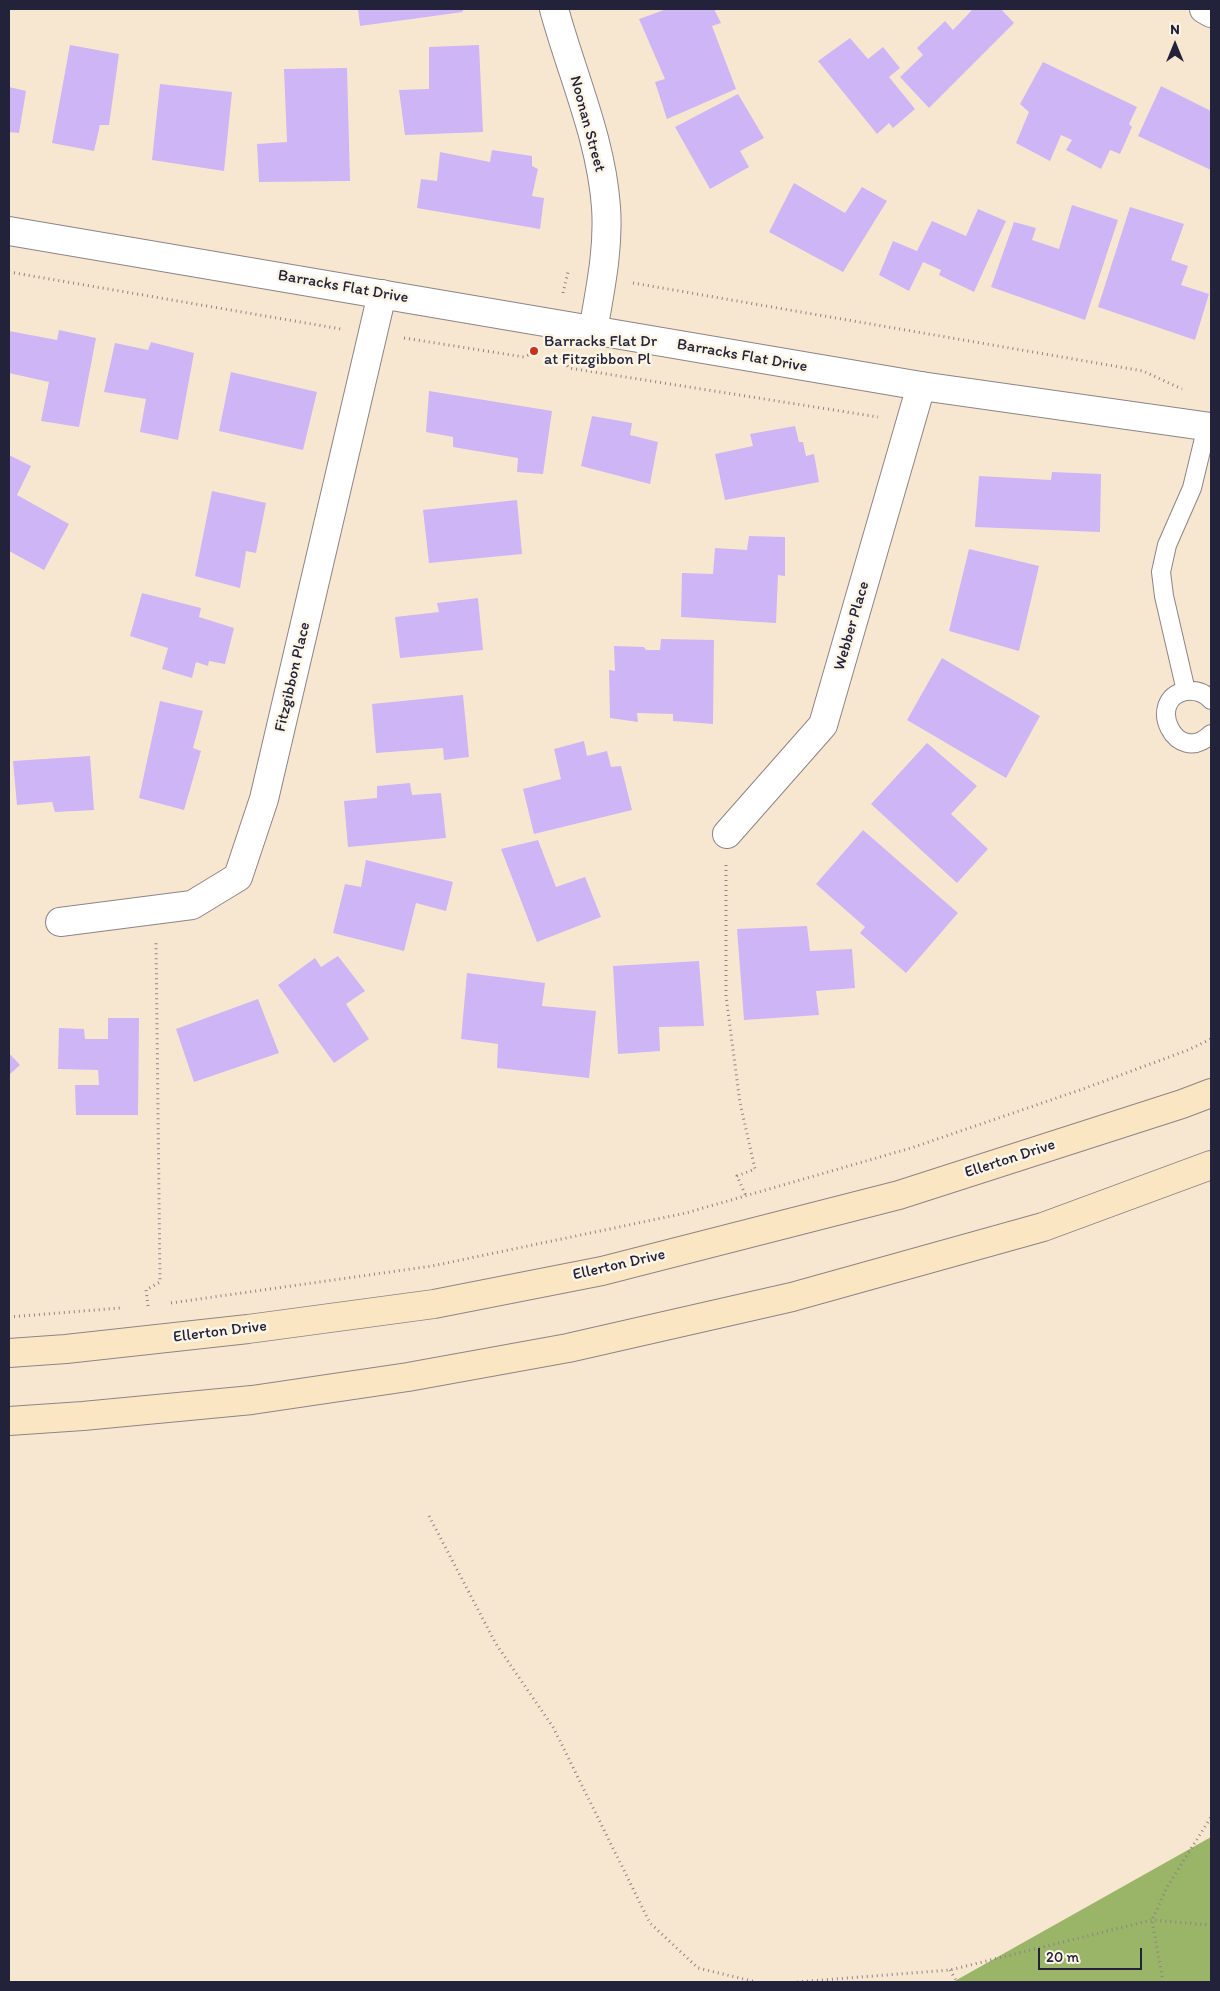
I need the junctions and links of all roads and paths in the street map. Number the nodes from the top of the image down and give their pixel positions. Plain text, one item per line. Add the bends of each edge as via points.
1 (554, 9) edge
2 (1204, 9) edge
3 (1211, 13) edge
4 (9, 231) edge
5 (568, 274) dead end
6 (602, 279) junction
7 (382, 294) junction
8 (593, 331) junction
9 (557, 353) dead end
10 (921, 386) junction
11 (1185, 390) dead end
12 (910, 423) junction
13 (1209, 427) edge
14 (1186, 692) junction
15 (1211, 700) edge
16 (1211, 734) edge
17 (727, 834) joint
18 (155, 910) junction
19 (60, 922) dead end
20 (1211, 1039) edge
21 (1211, 1093) edge
22 (1211, 1165) edge
23 (746, 1196) junction
24 (168, 1304) dead end
25 (158, 1305) dead end
26 (148, 1306) junction
27 (138, 1307) dead end
28 (128, 1308) dead end
29 (9, 1317) edge
30 (9, 1353) edge
31 (9, 1421) edge
32 (429, 1516) dead end
33 (1211, 1817) edge
34 (1152, 1920) junction
35 (1211, 1924) edge
36 (950, 1970) junction
37 (756, 1982) edge
38 (797, 1982) edge
39 (957, 1982) edge
40 (1163, 1982) edge

1 - 6 street, Noonan Street via 602,170 606,236
2 - 3 street
4 - 7 street, Barracks Flat Drive
5 - 6 path
6 - 8 street, Noonan Street
6 - 11 path via 1143,371
7 - 8 street, Barracks Flat Drive
7 - 18 street, Fitzgibbon Place via 264,799 238,878 192,905
8 - 10 street, Barracks Flat Drive
9 - 12 path via 569,368
10 - 12 street, Webber Place
10 - 13 street, Barracks Flat Drive
12 - 17 street, Webber Place via 824,725
13 - 14 lane via 1192,488 1167,544 1162,572 1164,596
14 - 15 lane via 1198,692
14 - 16 lane via 1175,697 1168,706 1166,718 1169,729 1188,743 1200,741
17 - 23 path via 726,996 740,1103 755,1169 737,1176
18 - 19 street, Fitzgibbon Place
18 - 26 path via 160,1282 146,1290
20 - 23 path via 1084,1089 911,1148
21 - 30 main road, Ellerton Drive via 899,1195 602,1271 434,1304 248,1329
22 - 31 main road via 1044,1227 792,1296 568,1348 408,1378 252,1400
23 - 24 path via 686,1213 432,1266
25 - 26 path
26 - 27 path
28 - 29 path
32 - 37 path via 496,1644 553,1727 650,1923 698,1968
33 - 34 path via 1167,1887
34 - 35 path
34 - 36 path
34 - 40 path
36 - 38 path
36 - 39 path

